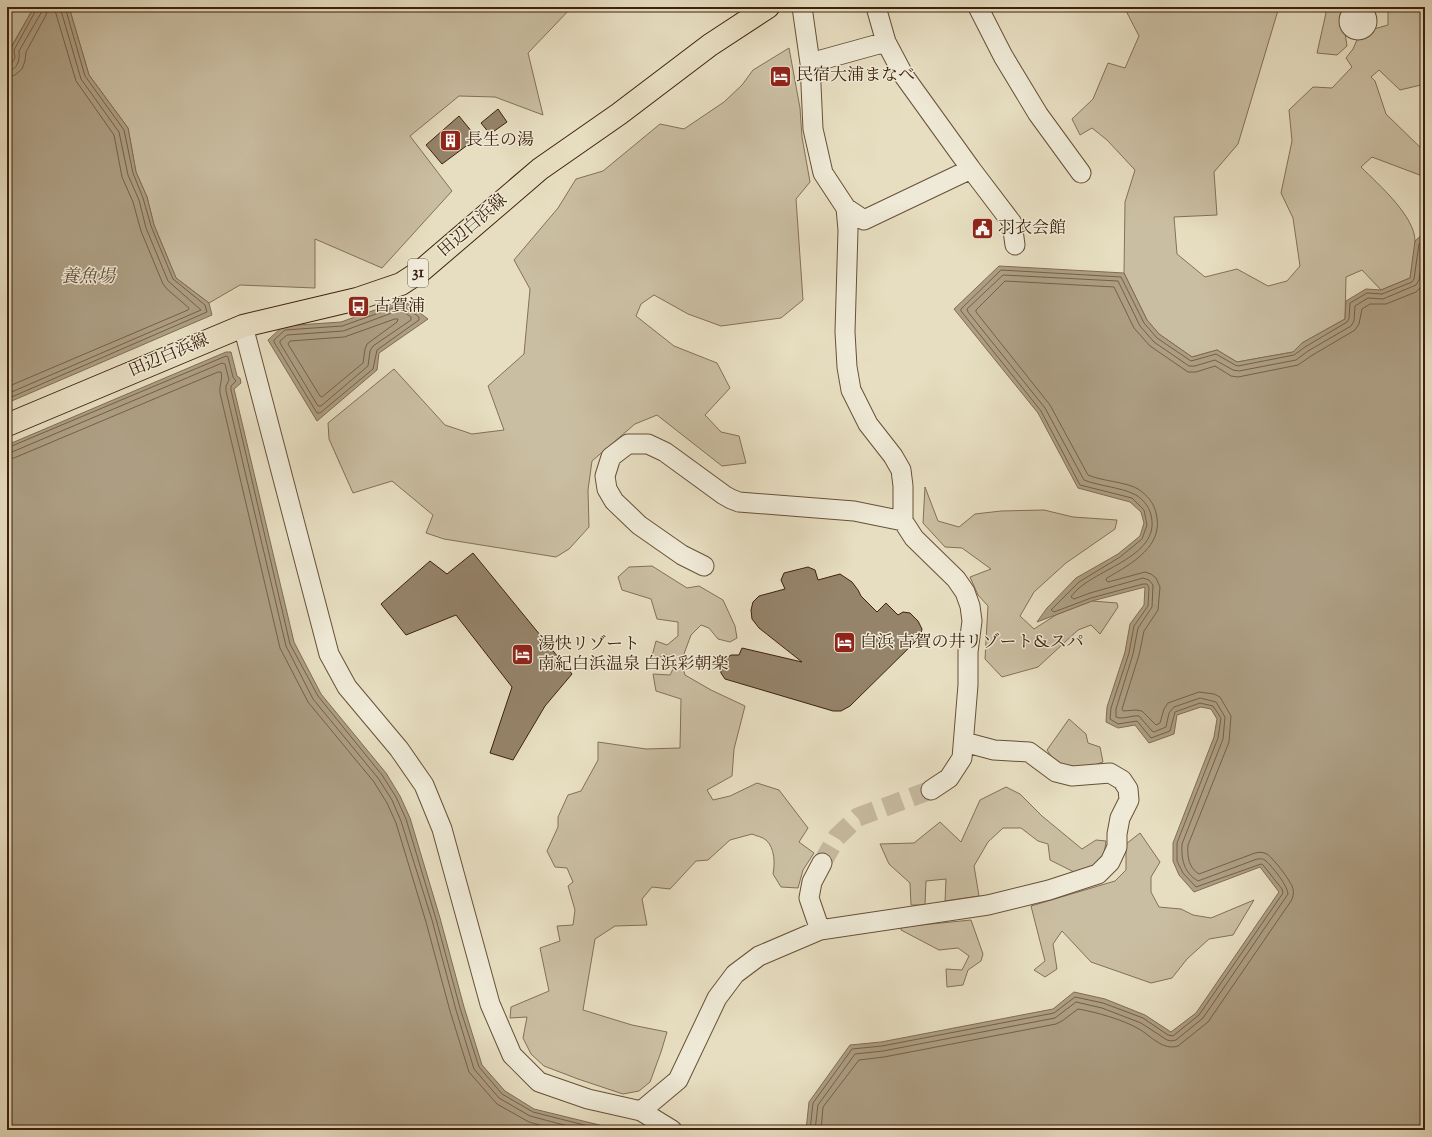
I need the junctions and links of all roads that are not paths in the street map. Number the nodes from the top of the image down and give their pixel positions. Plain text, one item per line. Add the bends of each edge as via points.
1 (749, 7) edge
2 (768, 7) edge
3 (802, 7) edge
4 (876, 7) edge
5 (978, 7) edge
6 (886, 42) junction
7 (710, 45) junction
8 (810, 63) junction
9 (971, 169) junction
10 (1081, 173) dead end
11 (846, 208) junction
12 (1015, 245) dead end
13 (243, 326) junction
14 (7, 425) edge
15 (903, 521) junction
16 (704, 566) dead end
17 (964, 742) junction
18 (931, 790) tunnel mouth
19 (822, 863) tunnel mouth
20 (820, 930) junction
21 (642, 1111) junction
22 (672, 1130) edge

1 - 7 street
2 - 7 main road, 田辺白浜線 / 31
3 - 8 street
4 - 6 street
5 - 10 street via 1003,56 1038,114
6 - 8 street
6 - 9 street via 904,76
7 - 13 main road, 田辺白浜線 / 31 via 619,114 540,169 421,271 400,284 357,299
8 - 11 street via 813,129 823,173
9 - 11 street via 864,220
9 - 12 street via 1012,223
11 - 15 street via 848,230 845,332 851,390 868,424 901,470
13 - 14 main road, 田辺白浜線 / 31
13 - 21 street via 329,654 347,687 400,749 424,785 442,829 490,1004 512,1055 539,1082 588,1099
15 - 16 street via 854,511 731,500 665,452 648,444 628,444 612,457 605,476 607,489 614,501 639,525 682,555
15 - 17 street via 914,538 956,579 965,592 970,606 972,621
17 - 18 street via 962,758 949,778
17 - 20 street via 994,750 1029,752 1056,772 1072,776 1110,773 1122,780 1128,789 1129,800 1120,818 1117,848 1110,862 1098,874 1081,880 988,905
19 - 20 street via 812,882 810,898
20 - 21 street via 759,956 735,974 717,998 678,1080
21 - 22 street

